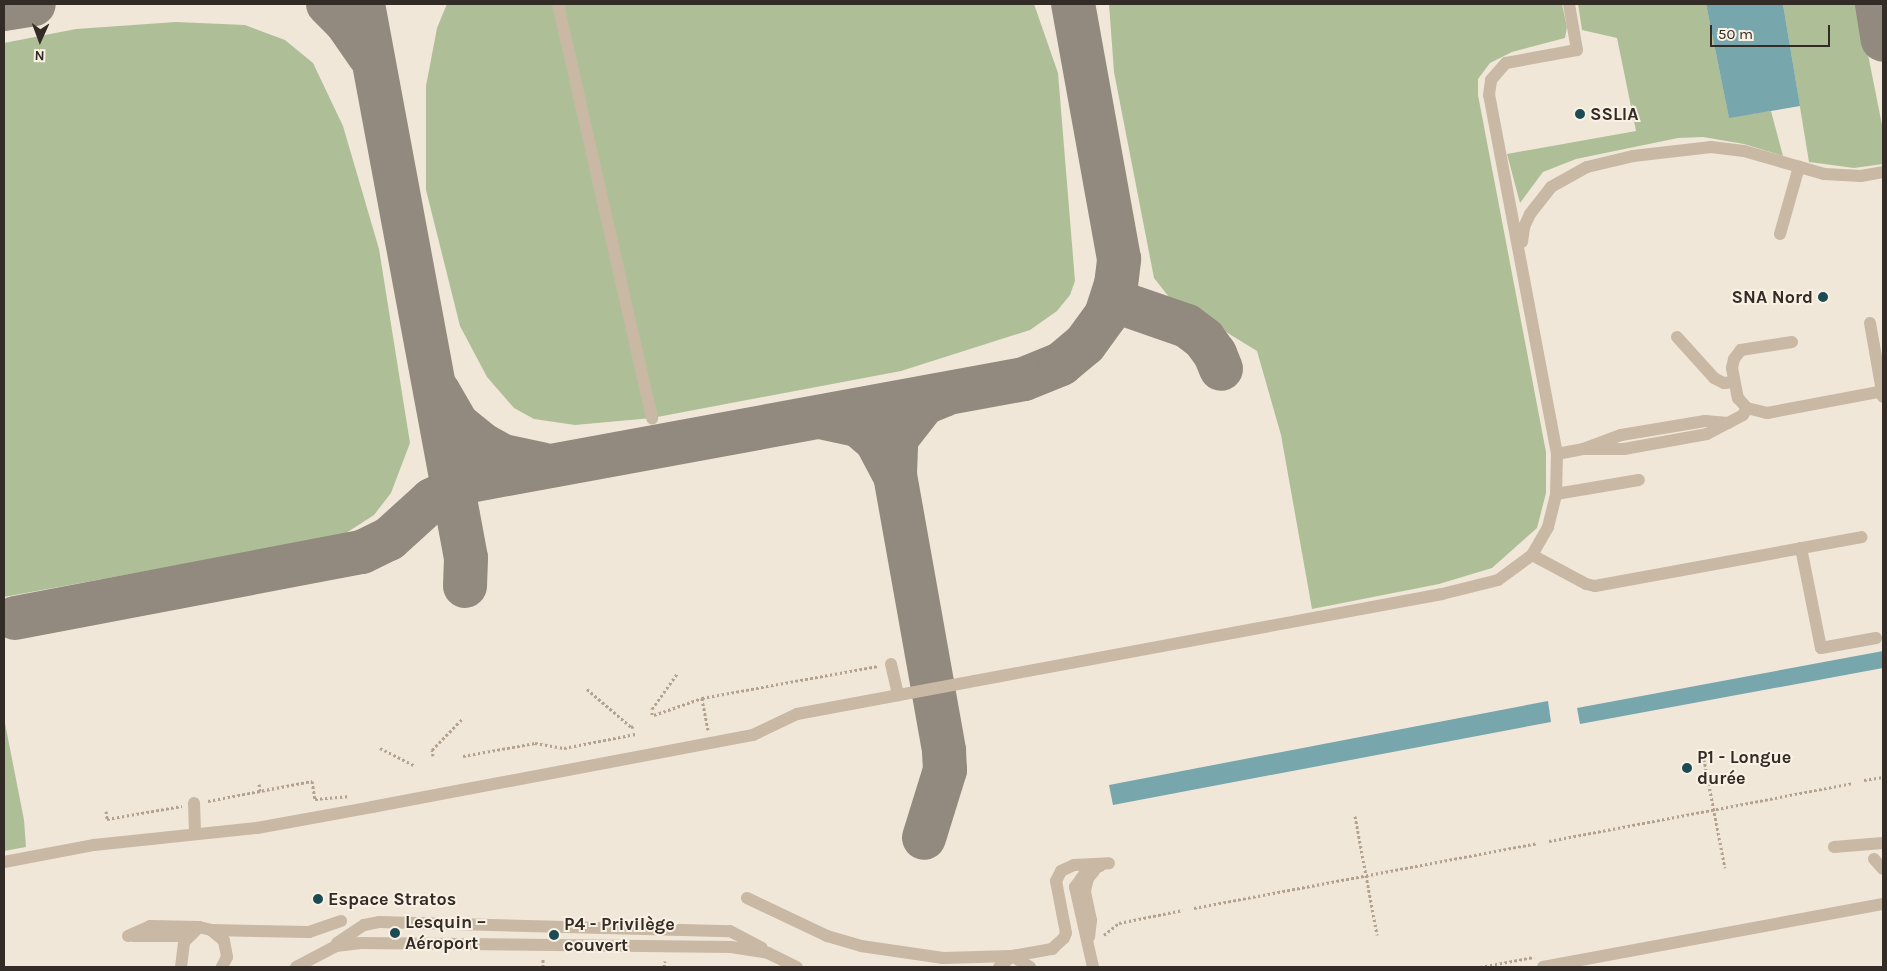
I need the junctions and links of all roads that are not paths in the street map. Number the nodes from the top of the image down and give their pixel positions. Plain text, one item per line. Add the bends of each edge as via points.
1 (558, 4) edge
2 (1569, 4) edge
3 (1799, 167) junction
4 (1883, 172) edge
5 (1780, 234) dead end
6 (1521, 254) junction
7 (1870, 323) dead end
8 (1677, 337) dead end
9 (1792, 342) dead end
10 (1734, 382) junction
11 (1882, 393) edge
12 (1747, 408) junction
13 (652, 418) dead end
14 (1557, 454) junction
15 (1639, 480) dead end
16 (1556, 494) junction
17 (1862, 537) dead end
18 (1801, 548) junction
19 (1532, 555) junction
20 (1876, 638) dead end
21 (891, 664) road end
22 (898, 695) junction
23 (194, 803) road end
24 (195, 834) junction
25 (1883, 835) edge
26 (1883, 842) edge
27 (1866, 845) junction
28 (1834, 847) dead end
29 (1883, 850) edge
30 (1874, 859) dead end
31 (4, 862) edge
32 (1110, 863) junction
33 (1883, 869) edge
34 (746, 898) dead end
35 (1883, 904) edge
36 (341, 921) dead end
37 (205, 929) junction
38 (188, 936) junction
39 (1093, 943) junction
40 (324, 951) junction
41 (768, 952) junction
42 (1012, 956) junction
43 (181, 967) edge
44 (222, 967) edge
45 (296, 967) edge
46 (796, 967) edge
47 (998, 967) edge
48 (1030, 967) edge
49 (1093, 967) edge
50 (1543, 967) edge

1 - 13 street
2 - 6 street via 1577,50 1506,62 1491,80 1489,95
3 - 4 street via 1824,174 1861,176
3 - 5 street
3 - 6 street via 1744,151 1711,147 1634,156 1587,167 1551,187 1541,199 1524,226
6 - 14 street
7 - 11 street
8 - 10 street via 1714,378 1724,384
9 - 10 street via 1741,350 1734,360
10 - 12 street via 1738,398
11 - 12 street via 1767,413
12 - 14 street via 1743,415 1728,423 1704,420 1621,435 1583,449
14 - 16 street
15 - 16 street
16 - 19 street via 1548,527
17 - 18 street
18 - 19 street via 1595,586
18 - 20 street via 1820,648
19 - 22 street via 1498,580 1460,590
21 - 22 street
22 - 24 street via 797,714 753,735 296,822
23 - 24 street
24 - 31 street via 94,845
25 - 27 street
26 - 27 street
27 - 28 street
27 - 29 street
30 - 33 street
32 - 39 street via 1096,870 1085,885
32 - 39 street via 1078,869 1067,885 1073,924
32 - 42 street via 1074,865 1058,876 1066,933 1052,949
34 - 42 street via 819,933 861,946 943,958
35 - 50 street
36 - 37 street via 309,932
37 - 38 street
37 - 38 street via 150,926 128,936
37 - 44 street via 220,936 227,950
38 - 43 street via 184,942
39 - 49 street
40 - 41 street via 343,944 359,943 730,947
40 - 41 street via 364,925 379,922 730,931
40 - 45 street
41 - 46 street
42 - 47 street
42 - 48 street

